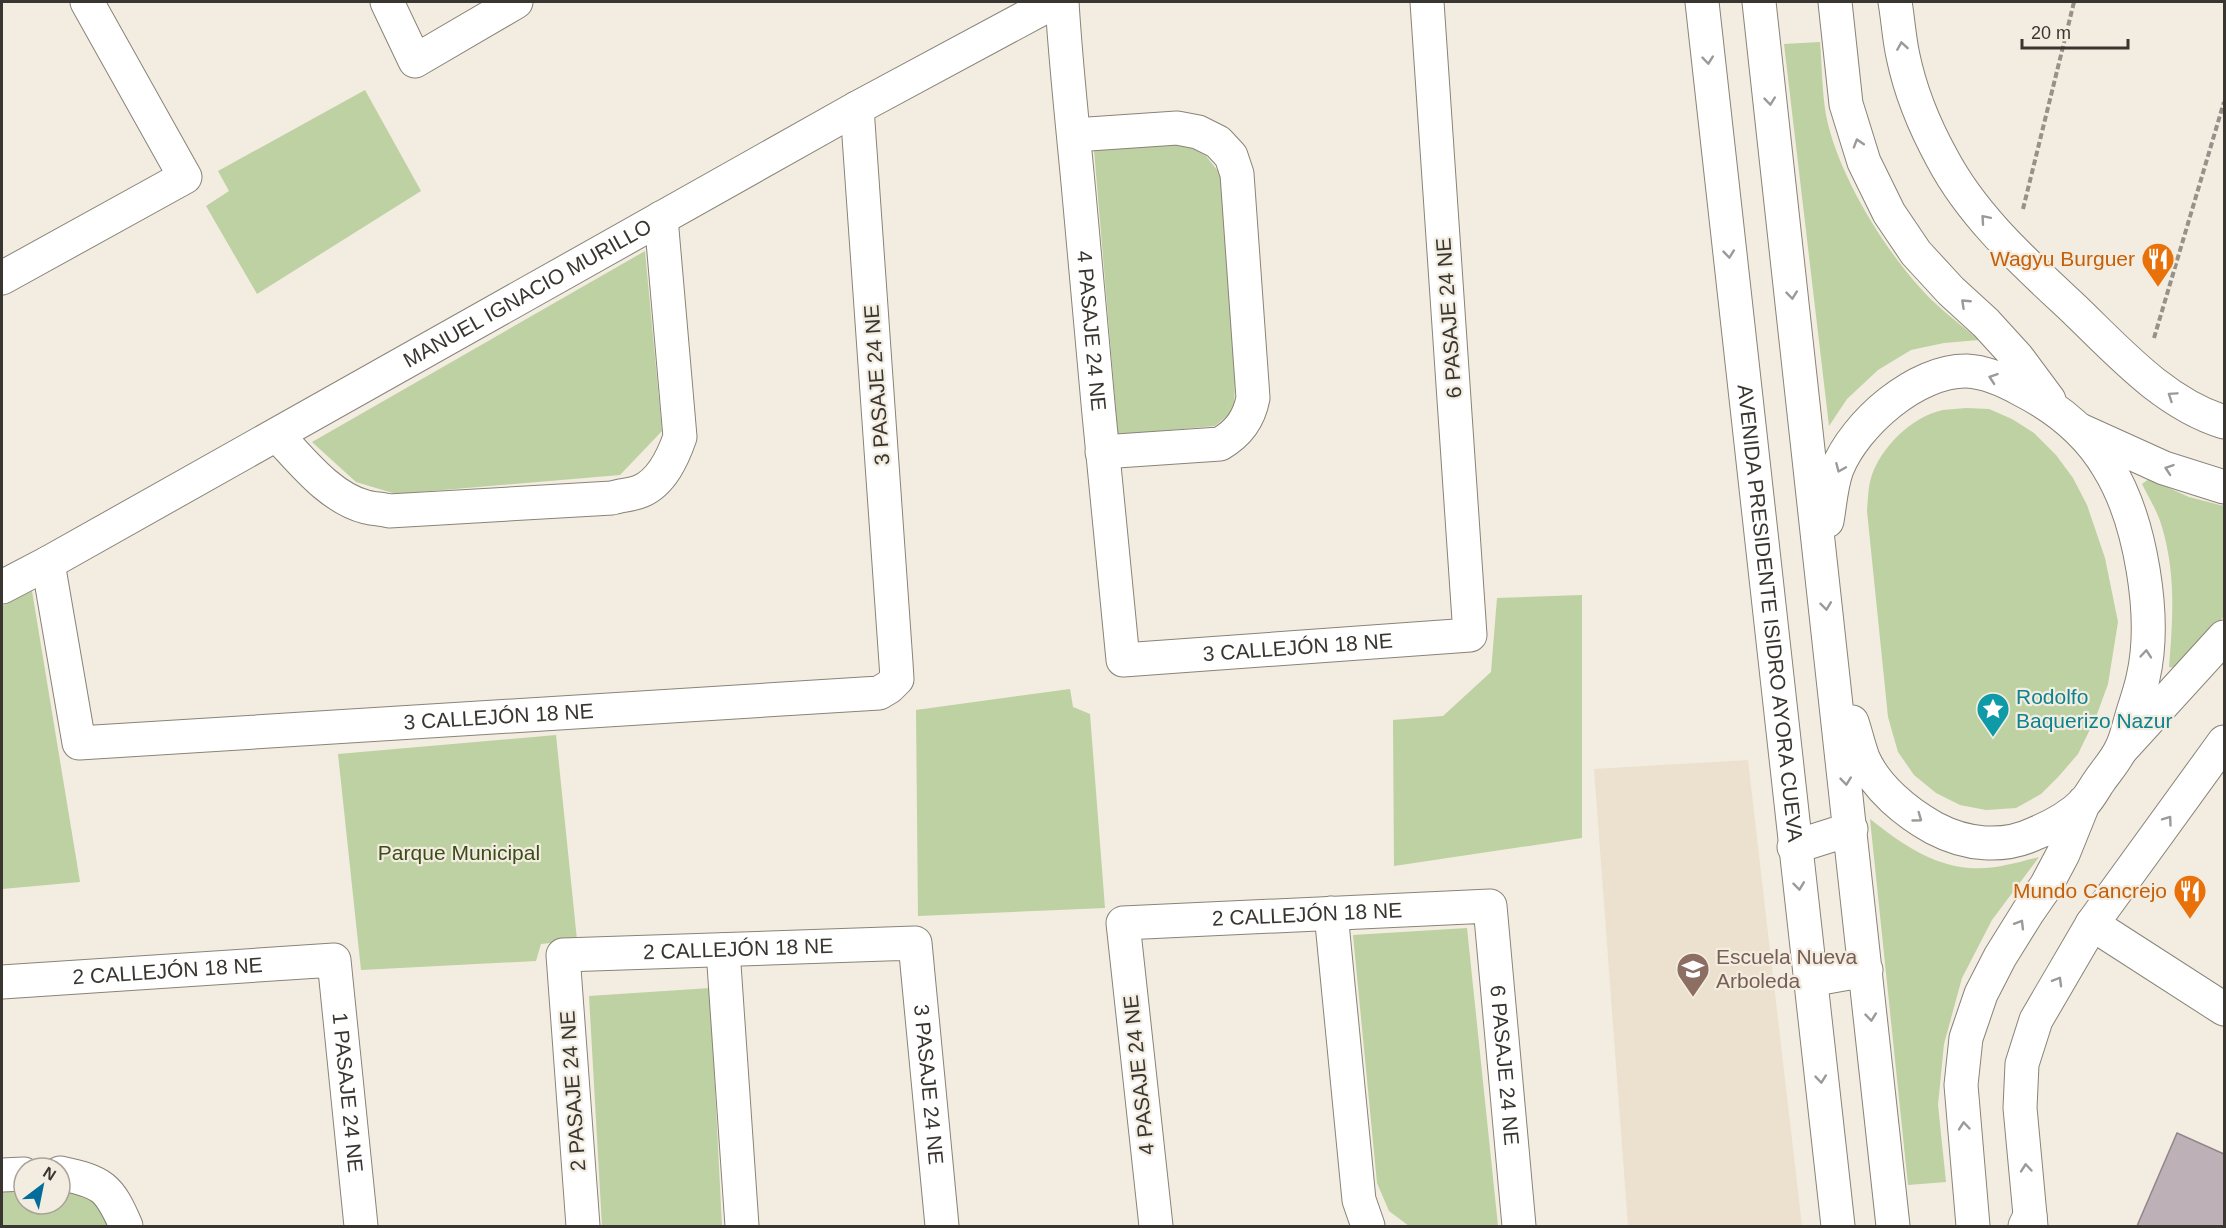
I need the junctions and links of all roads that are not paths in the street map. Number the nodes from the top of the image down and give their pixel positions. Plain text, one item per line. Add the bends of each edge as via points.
1 (87, 2) edge
2 (387, 2) edge
3 (516, 2) edge
4 (1054, 2) edge
5 (1062, 2) edge
6 (1427, 2) edge
7 (1702, 2) edge
8 (1759, 2) edge
9 (1835, 2) edge
10 (1895, 2) edge
11 (857, 108) junction
12 (1074, 135) junction
13 (661, 218) junction
14 (2, 278) edge
15 (2069, 421) junction
16 (2224, 422) edge
17 (277, 435) junction
18 (1102, 452) junction
19 (2224, 487) edge
20 (1820, 552) junction
21 (48, 563) junction
22 (2, 587) edge
23 (1470, 635) joint
24 (2224, 637) edge
25 (1123, 660) joint
26 (1833, 661) junction
27 (896, 663) joint
28 (2224, 742) edge
29 (2121, 750) junction
30 (2084, 802) junction
31 (1851, 830) junction
32 (1794, 847) junction
33 (1490, 906) joint
34 (1331, 913) junction
35 (1123, 923) joint
36 (2092, 924) junction
37 (915, 943) joint
38 (723, 950) junction
39 (563, 955) joint
40 (334, 960) joint
41 (1866, 970) junction
42 (1810, 980) junction
43 (2, 982) edge
44 (2224, 1009) edge
45 (72, 1175) edge
46 (2029, 1223) edge
47 (126, 1227) edge
48 (361, 1227) edge
49 (583, 1227) edge
50 (742, 1227) edge
51 (942, 1227) edge
52 (1156, 1227) edge
53 (1368, 1227) edge
54 (1519, 1227) edge
55 (1838, 1227) edge
56 (1893, 1227) edge
57 (1973, 1227) edge

1 - 14 street via 185,177
2 - 3 street via 415,61
4 - 11 street, MANUEL IGNACIO MURILLO
5 - 12 street, 4 PASAJE 24 NE
6 - 23 street, 6 PASAJE 24 NE
7 -> 32 street, AVENIDA PRESIDENTE ISIDRO AYORA CUEVA
8 -> 20 street
15 -> 9 street via 1994,331 1916,253 1889,213 1864,162 1846,104
16 -> 10 street via 2179,401 2144,376 2012,250 1977,210 1942,158 1919,106 1903,57
11 - 13 street, MANUEL IGNACIO MURILLO
11 - 27 street, 3 PASAJE 24 NE
12 - 18 street, 4 PASAJE 24 NE
12 - 18 street via 1177,128 1198,132 1218,142 1231,156 1237,174 1251,411 1233,437 1220,444
13 - 17 street, MANUEL IGNACIO MURILLO
13 - 17 street via 680,437 673,458 642,491 600,498 389,511 364,507 341,495 318,478
19 -> 15 street via 2164,468
15 -> 20 street via 1992,376 1967,371 1918,384 1866,423 1837,469
29 -> 15 street via 2144,677 2146,587 2140,550 2109,467
17 - 21 street, MANUEL IGNACIO MURILLO
18 - 25 street, 4 PASAJE 24 NE
20 -> 26 street
21 - 22 street, MANUEL IGNACIO MURILLO
21 - 27 street, 3 CALLEJÓN 18 NE via 79,744 879,693 897,679
23 - 25 street, 3 CALLEJÓN 18 NE
24 - 29 street
26 -> 30 street via 1864,760 1895,800 1923,822 1949,836 1996,844 2024,839 2053,825
26 -> 31 street
36 -> 28 street
29 - 30 street
57 -> 30 street via 1961,1085 1966,1038 1981,994 2046,886
31 - 32 street
31 - 41 street
32 -> 42 street, AVENIDA PRESIDENTE ISIDRO AYORA CUEVA
33 - 34 street, 2 CALLEJÓN 18 NE
33 - 54 street, 6 PASAJE 24 NE
34 - 35 street, 2 CALLEJÓN 18 NE
34 - 53 street via 1359,1200
35 - 52 street, 4 PASAJE 24 NE
36 - 44 street
46 -> 36 street via 2020,1108 2022,1064 2036,1020
37 - 38 street, 2 CALLEJÓN 18 NE
37 - 51 street, 3 PASAJE 24 NE
38 - 39 street, 2 CALLEJÓN 18 NE
38 - 50 street
39 - 49 street, 2 PASAJE 24 NE
40 - 43 street, 2 CALLEJÓN 18 NE
40 - 48 street, 1 PASAJE 24 NE
41 - 42 street
41 -> 56 street
42 -> 55 street, AVENIDA PRESIDENTE ISIDRO AYORA CUEVA
45 - 47 street via 89,1179 114,1197

